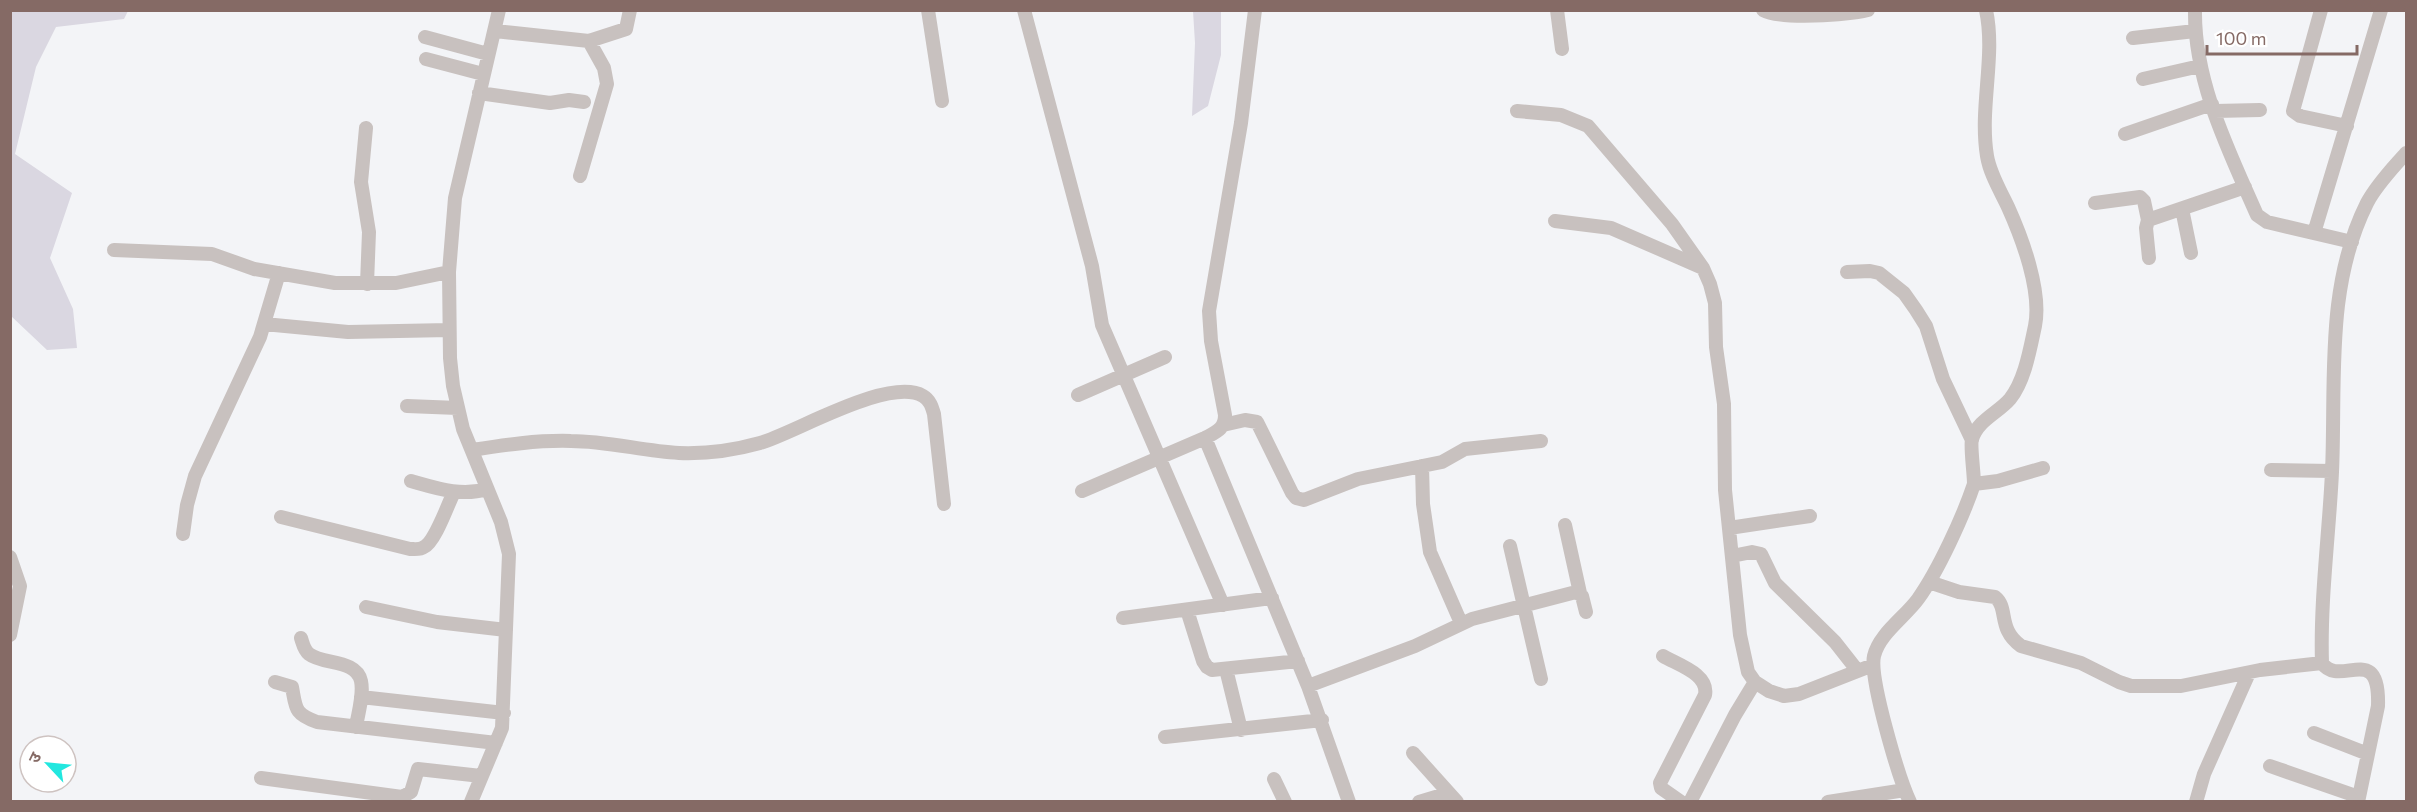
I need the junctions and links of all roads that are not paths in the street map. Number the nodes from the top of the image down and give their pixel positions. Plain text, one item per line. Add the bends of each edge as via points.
1 (499, 10) edge
2 (630, 10) edge
3 (928, 10) edge
4 (1024, 10) edge
5 (1255, 10) edge
6 (1557, 10) edge
7 (1763, 10) edge
8 (1868, 10) edge
9 (1986, 10) edge
10 (2195, 10) edge
11 (2321, 10) edge
12 (2381, 10) edge
13 (2195, 31) junction
14 (495, 32) junction
15 (425, 37) dead end
16 (2133, 38) dead end
17 (589, 41) junction
18 (1562, 49) dead end
19 (488, 54) junction
20 (426, 59) dead end
21 (2200, 66) junction
22 (483, 74) junction
23 (2143, 80) dead end
24 (479, 93) junction
25 (942, 101) dead end
26 (584, 102) dead end
27 (2214, 108) junction
28 (2260, 110) dead end
29 (1517, 111) dead end
30 (2347, 126) junction
31 (366, 128) dead end
32 (2125, 134) dead end
33 (2406, 153) edge
34 (580, 176) dead end
35 (2245, 187) junction
36 (2095, 203) dead end
37 (2182, 208) junction
38 (2148, 220) junction
39 (1555, 221) dead end
40 (2314, 233) junction
41 (2352, 242) junction
42 (114, 250) dead end
43 (2191, 253) dead end
44 (2150, 258) dead end
45 (1703, 268) junction
46 (1847, 272) dead end
47 (279, 273) junction
48 (449, 273) junction
49 (367, 284) junction
50 (264, 324) junction
51 (449, 330) junction
52 (1165, 357) dead end
53 (1123, 374) junction
54 (1078, 395) dead end
55 (407, 406) dead end
56 (458, 408) junction
57 (1223, 425) junction
58 (1205, 438) junction
59 (1972, 440) junction
60 (1541, 441) dead end
61 (472, 450) junction
62 (1159, 457) junction
63 (1422, 466) junction
64 (2043, 468) dead end
65 (2271, 470) dead end
66 (2332, 471) junction
67 (411, 481) dead end
68 (1974, 484) junction
69 (487, 489) junction
70 (1082, 490) dead end
71 (454, 492) junction
72 (944, 504) dead end
73 (1810, 516) dead end
74 (281, 517) dead end
75 (1565, 525) dead end
76 (1729, 528) junction
77 (183, 534) dead end
78 (1510, 546) dead end
79 (1732, 556) junction
80 (10, 557) edge
81 (1929, 582) junction
82 (1580, 593) junction
83 (1272, 598) junction
84 (1223, 605) junction
85 (1523, 605) junction
86 (366, 607) dead end
87 (1187, 610) junction
88 (1586, 612) dead end
89 (1123, 618) dead end
90 (1461, 623) junction
91 (506, 630) junction
92 (10, 635) edge
93 (301, 638) dead end
94 (1663, 656) dead end
95 (1298, 661) junction
96 (2322, 663) junction
97 (1873, 665) junction
98 (1226, 669) junction
99 (1857, 670) junction
100 (2249, 673) junction
101 (1541, 679) dead end
102 (275, 682) dead end
103 (1755, 682) junction
104 (1308, 686) junction
105 (361, 697) junction
106 (504, 713) junction
107 (1322, 720) junction
108 (356, 727) junction
109 (1241, 730) junction
110 (2314, 733) dead end
111 (1165, 737) dead end
112 (495, 742) junction
113 (1413, 753) dead end
114 (2368, 754) junction
115 (2270, 766) dead end
116 (481, 776) junction
117 (261, 778) dead end
118 (1274, 779) dead end
119 (1908, 796) edge
120 (1453, 797) edge
121 (2359, 799) edge
122 (471, 801) edge
123 (1285, 801) edge
124 (1349, 801) edge
125 (1419, 801) edge
126 (1681, 801) edge
127 (1690, 801) edge
128 (1828, 801) edge
129 (2196, 801) edge

1 - 14 street
2 - 17 street via 626,28
3 - 25 street
4 - 53 street via 1092,266 1098,310
5 - 57 street via 1241,123 1209,311 1225,415
6 - 18 street
7 - 8 street via 1801,15
9 - 59 street via 1990,44 1985,95 1988,159 2020,234 2036,309 2018,387 1978,428
10 - 13 street
11 - 30 street via 2294,111 2300,116
12 - 30 street
13 - 16 street
13 - 21 street
14 - 17 street
14 - 19 street
15 - 19 street
17 - 34 street via 604,68 607,84
19 - 22 street
20 - 22 street
21 - 23 street
21 - 27 street
22 - 24 street
24 - 26 street via 550,103
24 - 48 street via 455,198
27 - 28 street
27 - 32 street
27 - 35 street
29 - 45 street via 1561,116 1588,126 1672,224
30 - 40 street
31 - 49 street via 362,182 369,232
33 - 41 street via 2367,203
35 - 37 street
35 - 40 street via 2262,220
36 - 38 street via 2140,197
37 - 38 street
37 - 43 street
38 - 44 street
39 - 45 street via 1611,228
40 - 41 street
41 - 66 street via 2337,297
42 - 47 street via 212,254
45 - 76 street via 1715,303
46 - 59 street via 1879,273 1904,293 1926,326 1949,395
47 - 49 street
47 - 50 street
48 - 49 street
48 - 51 street
50 - 51 street via 348,332
50 - 77 street via 195,476
51 - 56 street
52 - 53 street
53 - 54 street
53 - 62 street
55 - 56 street
56 - 61 street
57 - 58 street
57 - 63 street via 1245,420 1260,425 1299,500 1359,479
58 - 62 street
58 - 83 street
59 - 68 street
60 - 63 street via 1465,450 1442,462
61 - 69 street
61 - 72 street via 572,441 680,453 711,452 773,439 830,411 868,399 912,392 931,403
62 - 70 street
62 - 84 street
63 - 90 street via 1430,552
64 - 68 street
65 - 66 street
66 - 96 street
67 - 71 street
68 - 81 street
69 - 71 street
69 - 91 street via 509,554
71 - 74 street via 432,539 426,547 418,549
73 - 76 street
75 - 82 street
76 - 79 street
78 - 85 street
79 - 99 street via 1761,554 1775,583 1835,642
79 - 103 street via 1743,656
80 - 92 street via 20,586
81 - 97 street via 1882,641
81 - 100 street via 1959,592 1995,597 2000,602 2007,632 2021,646 2081,663 2131,686 2181,686
82 - 85 street
82 - 88 street
83 - 84 street
83 - 95 street
84 - 87 street
85 - 90 street
85 - 101 street
86 - 91 street via 437,622
87 - 89 street
87 - 98 street via 1207,667
90 - 104 street via 1415,646
91 - 106 street
93 - 105 street via 310,655 359,674
94 - 126 street via 1698,676 1706,688 1660,783 1661,788
95 - 98 street
95 - 104 street
96 - 100 street
96 - 114 street via 2334,672 2363,669 2375,679 2378,706
97 - 99 street
97 - 119 street via 1895,759
98 - 109 street
99 - 103 street via 1799,694 1784,696
100 - 129 street
102 - 108 street via 292,687 294,706 309,719
103 - 127 street
104 - 107 street
105 - 106 street
105 - 108 street
106 - 112 street
107 - 109 street
107 - 124 street
108 - 112 street
109 - 111 street
110 - 114 street
112 - 116 street
113 - 120 street
114 - 121 street
115 - 121 street
116 - 117 street via 418,769 411,792 402,797
116 - 122 street
118 - 123 street
119 - 128 street
120 - 125 street

